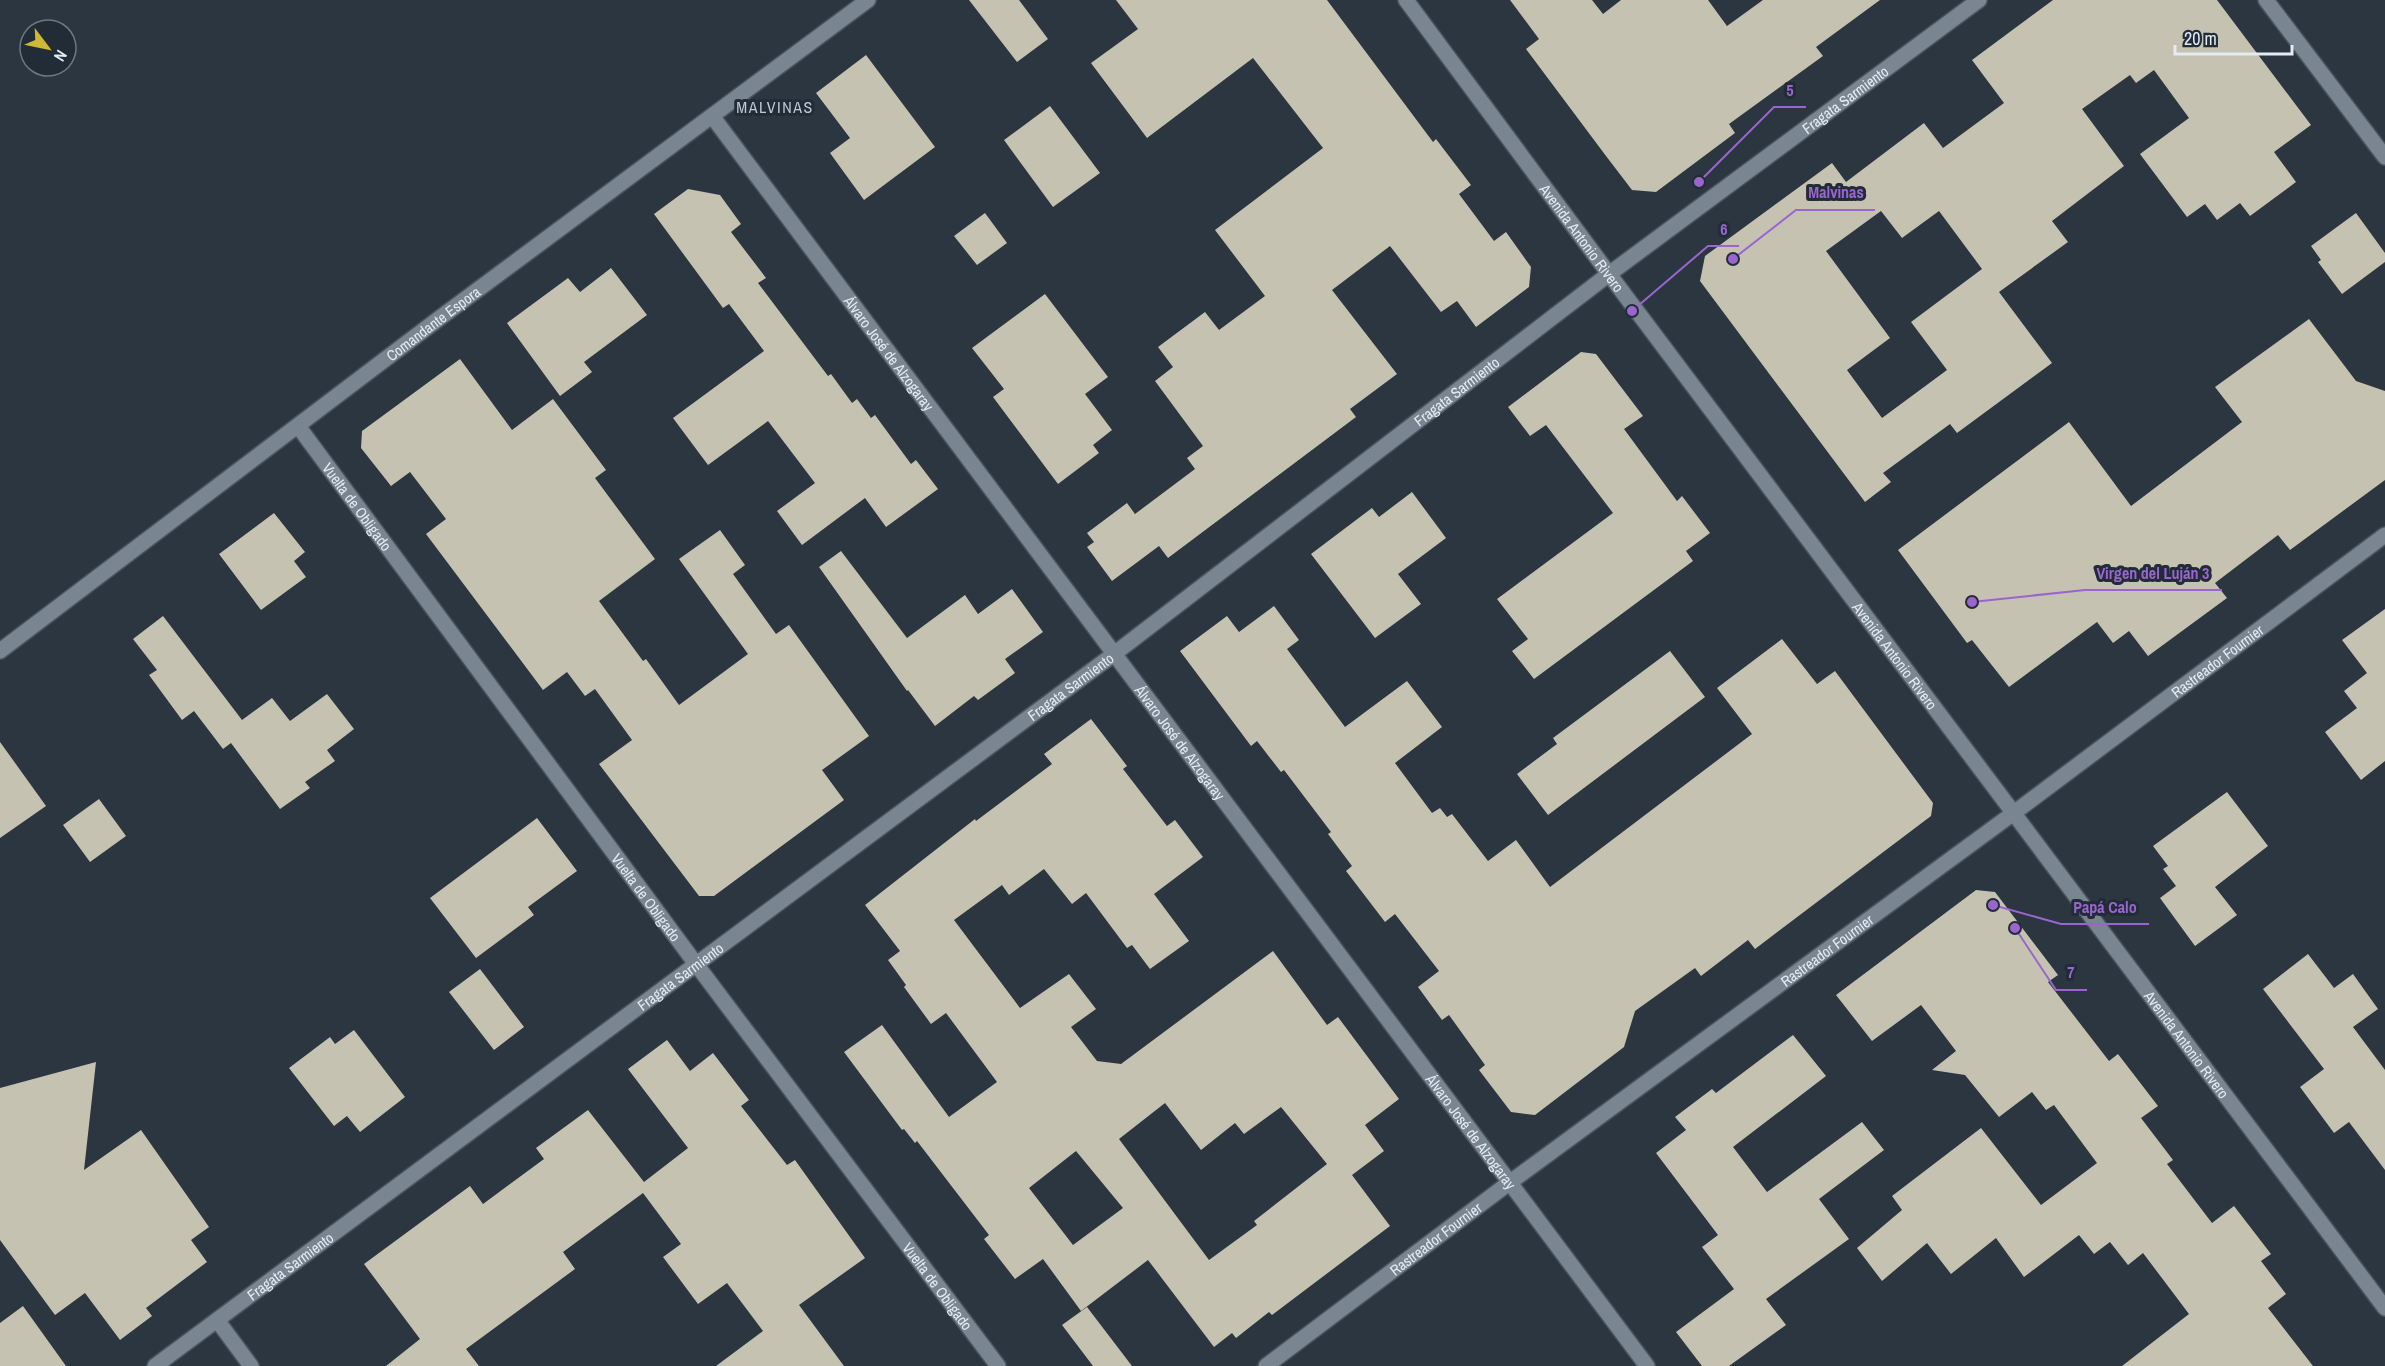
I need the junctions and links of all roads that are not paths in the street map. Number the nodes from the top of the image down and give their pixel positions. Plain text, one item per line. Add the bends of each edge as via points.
1 (868, 0) edge
2 (1406, 0) edge
3 (1979, 0) edge
4 (2266, 0) edge
5 (712, 116) junction
6 (2385, 157) edge
7 (1609, 274) junction
8 (298, 426) junction
9 (2385, 535) edge
10 (0, 651) edge
11 (1114, 654) junction
12 (2015, 812) junction
13 (696, 964) junction
14 (1509, 1183) junction
15 (2385, 1308) edge
16 (217, 1320) junction
17 (155, 1366) edge
18 (251, 1366) edge
19 (998, 1366) edge
20 (1266, 1366) edge
21 (1647, 1366) edge

1 - 5 street, Comandante Espora
2 - 7 street, Avenida Antonio Rivero
3 - 7 street, Fragata Sarmiento
4 - 6 street
5 - 8 street, Comandante Espora
5 - 11 street, Álvaro José de Alzogaray
7 - 11 street, Fragata Sarmiento
7 - 12 street, Avenida Antonio Rivero
8 - 10 street, Comandante Espora
8 - 13 street, Vuelta de Obligado
9 - 12 street, Rastreador Fournier
11 - 13 street, Fragata Sarmiento
11 - 14 street, Álvaro José de Alzogaray
12 - 14 street, Rastreador Fournier
12 - 15 street, Avenida Antonio Rivero
13 - 16 street, Fragata Sarmiento
13 - 19 street, Vuelta de Obligado
14 - 20 street, Rastreador Fournier
14 - 21 street, Álvaro José de Alzogaray
16 - 17 street, Fragata Sarmiento
16 - 18 street

